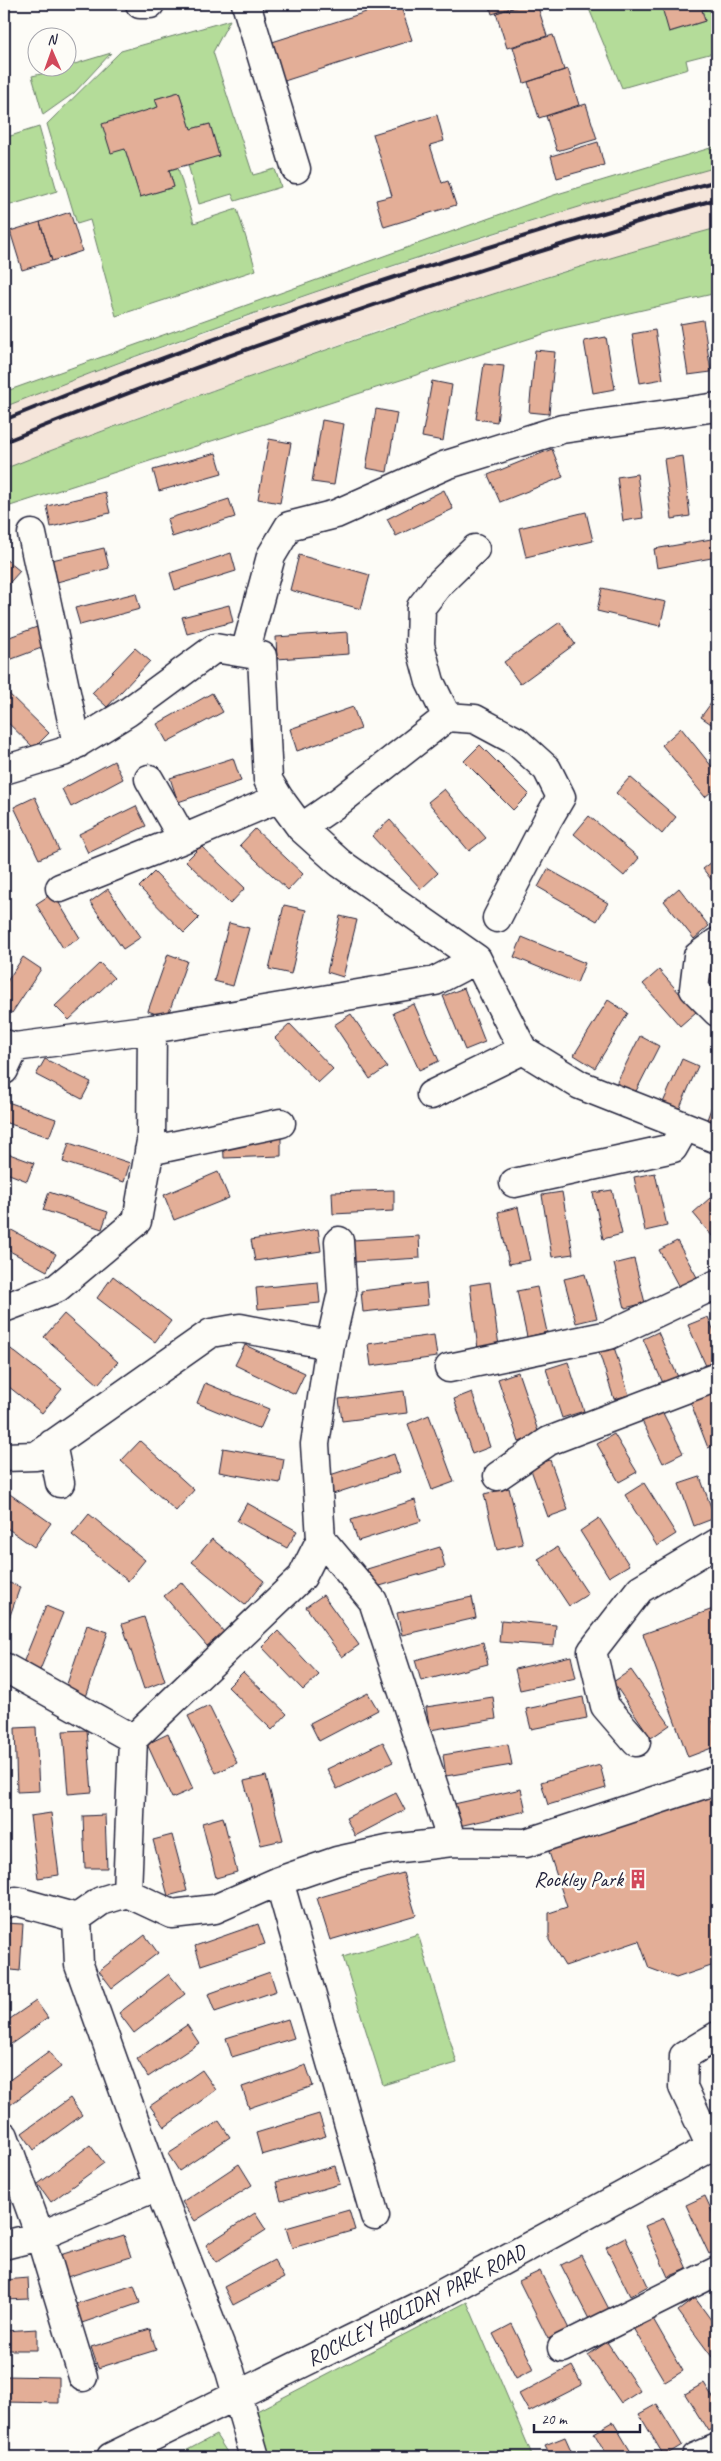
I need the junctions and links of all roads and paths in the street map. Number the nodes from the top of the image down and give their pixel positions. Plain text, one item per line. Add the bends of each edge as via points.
1 (140, 4) edge
2 (150, 4) edge
3 (246, 4) edge
4 (296, 169) dead end
5 (717, 407) edge
6 (32, 534) dead end
7 (475, 549) dead end
8 (245, 653) junction
9 (448, 716) junction
10 (77, 744) junction
11 (4, 770) edge
12 (149, 779) dead end
13 (278, 798) junction
14 (301, 828) junction
15 (183, 840) junction
16 (60, 888) dead end
17 (497, 918) dead end
18 (717, 942) edge
19 (477, 959) junction
20 (717, 1012) edge
21 (152, 1029) junction
22 (523, 1050) junction
23 (7, 1054) edge
24 (431, 1095) dead end
25 (281, 1123) dead end
26 (685, 1127) junction
27 (717, 1139) edge
28 (149, 1151) junction
29 (514, 1182) dead end
30 (339, 1241) dead end
31 (717, 1284) edge
32 (4, 1308) edge
33 (330, 1345) junction
34 (449, 1368) dead end
35 (717, 1377) edge
36 (52, 1444) junction
37 (4, 1457) edge
38 (498, 1476) dead end
39 (60, 1482) dead end
40 (321, 1539) junction
41 (717, 1543) edge
42 (10, 1679) edge
43 (133, 1739) junction
44 (636, 1742) dead end
45 (717, 1780) edge
46 (452, 1842) junction
47 (279, 1881) junction
48 (127, 1893) junction
49 (4, 1904) edge
50 (77, 1918) junction
51 (717, 2036) edge
52 (4, 2136) edge
53 (714, 2146) edge
54 (158, 2186) junction
55 (375, 2216) dead end
56 (40, 2236) junction
57 (4, 2245) edge
58 (717, 2270) edge
59 (562, 2348) dead end
60 (83, 2377) dead end
61 (237, 2397) junction
62 (717, 2448) edge
63 (111, 2457) edge
64 (255, 2457) edge
65 (696, 2457) edge

1 - 2 street
3 - 4 street
5 - 8 street via 562,429 446,465 336,514 289,526 271,556
6 - 10 street
7 - 9 street via 421,607 420,645 430,682
8 - 10 street via 215,648 128,712
8 - 13 street via 262,656 268,780
9 - 14 street
9 - 17 street via 475,718 516,741 547,769 561,797
10 - 11 street via 63,752
12 - 15 street
13 - 14 street
13 - 15 street
14 - 19 street via 340,863
15 - 16 street
18 - 20 street via 698,956 694,988
19 - 21 street via 435,981
19 - 22 street
21 - 23 street
21 - 28 street
22 - 24 street
22 - 26 street via 580,1085
25 - 28 street
26 - 27 street
26 - 29 street via 673,1148
28 - 32 street via 137,1220 57,1288
30 - 33 street via 342,1292
31 - 34 street via 609,1335
33 - 36 street via 240,1328 211,1333
33 - 40 street via 315,1444
35 - 38 street via 549,1441
36 - 37 street via 36,1456
36 - 39 street
40 - 43 street via 302,1576
40 - 46 street via 373,1601
41 - 44 street via 640,1589 592,1651 604,1706
42 - 43 street
43 - 48 street
45 - 46 street via 526,1843
46 - 47 street via 337,1861
47 - 48 street via 215,1909 172,1914
47 - 55 street
48 - 50 street via 101,1902
49 - 50 street via 16,1901
50 - 54 street via 79,1965
51 - 53 street via 684,2056 683,2087
52 - 56 street
53 - 61 street, ROCKLEY HOLIDAY PARK ROAD via 425,2303
54 - 56 street
54 - 61 street via 230,2371
56 - 57 street
56 - 60 street
58 - 59 street
61 - 63 street, ROCKLEY HOLIDAY PARK ROAD
61 - 64 street
62 - 65 street

